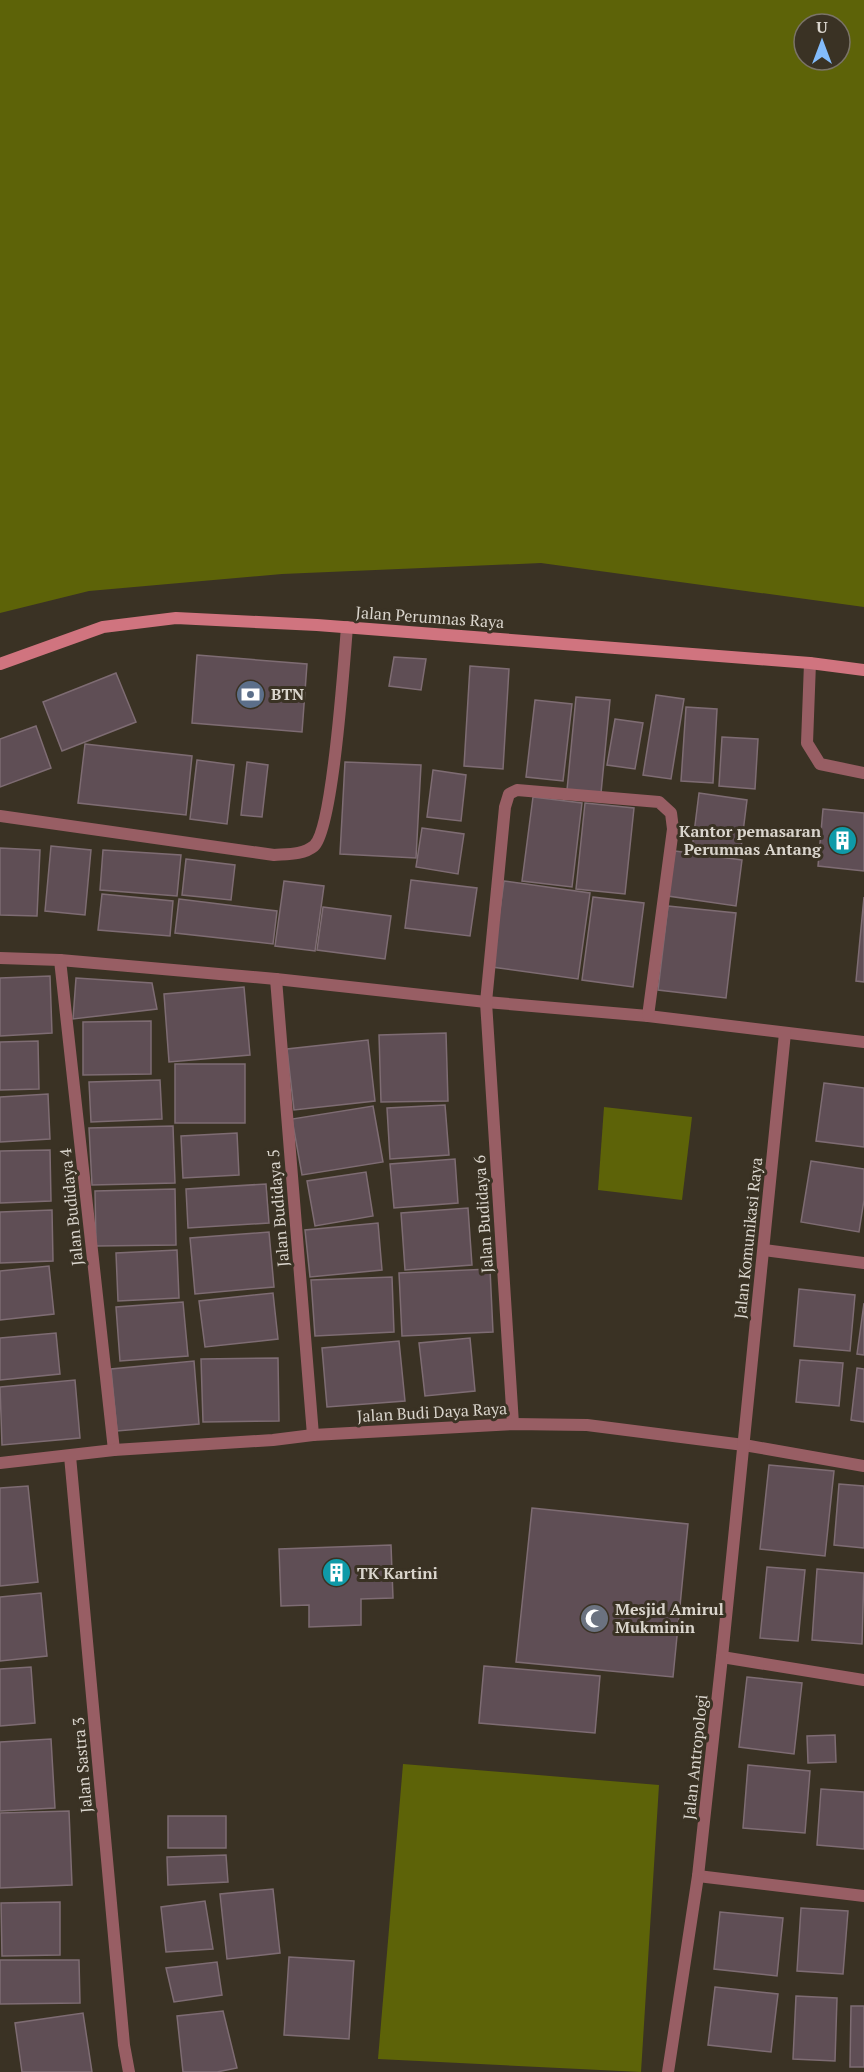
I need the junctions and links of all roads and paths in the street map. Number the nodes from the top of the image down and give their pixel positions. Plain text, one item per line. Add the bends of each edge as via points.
1 (347, 627) junction
2 (810, 663) junction
3 (0, 664) edge
4 (864, 670) edge
5 (864, 773) edge
6 (0, 816) edge
7 (0, 958) edge
8 (60, 960) junction
9 (276, 979) junction
10 (486, 1002) junction
11 (648, 1016) junction
12 (785, 1033) junction
13 (864, 1042) edge
14 (764, 1250) junction
15 (864, 1263) edge
16 (513, 1424) junction
17 (313, 1435) junction
18 (744, 1445) junction
19 (114, 1450) junction
20 (70, 1456) junction
21 (0, 1463) edge
22 (864, 1466) edge
23 (722, 1657) junction
24 (864, 1680) edge
25 (698, 1876) junction
26 (864, 1896) edge
27 (129, 2072) edge
28 (668, 2072) edge

1 - 2 street, Jalan Perumnas Raya
1 - 3 street, Jalan Perumnas Raya via 176,618 103,627
1 - 6 street via 325,824 316,845 304,852 274,855
2 - 4 street, Jalan Perumnas Raya
2 - 5 street via 807,743 820,764
7 - 8 street
8 - 9 street
8 - 19 street, Jalan Budidaya 4
9 - 10 street
9 - 17 street, Jalan Budidaya 5
10 - 11 street
10 - 11 street, Jalan Budidaya 6 via 509,794 517,790 659,802 671,813 674,829
10 - 16 street, Jalan Budidaya 6
11 - 12 street
12 - 13 street
12 - 14 street, Jalan Komunikasi Raya
14 - 15 street
14 - 18 street, Jalan Komunikasi Raya
16 - 17 street, Jalan Budi Daya Raya
16 - 18 street, Jalan Budi Daya Raya via 587,1425
17 - 19 street, Jalan Budi Daya Raya
18 - 22 street, Jalan Budi Daya Raya
18 - 23 street, Jalan Antropologi
19 - 20 street, Jalan Budi Daya Raya
20 - 21 street, Jalan Budi Daya Raya
20 - 27 street, Jalan Sastra 3
23 - 24 street
23 - 25 street, Jalan Antropologi
25 - 26 street
25 - 28 street, Jalan Antropologi

